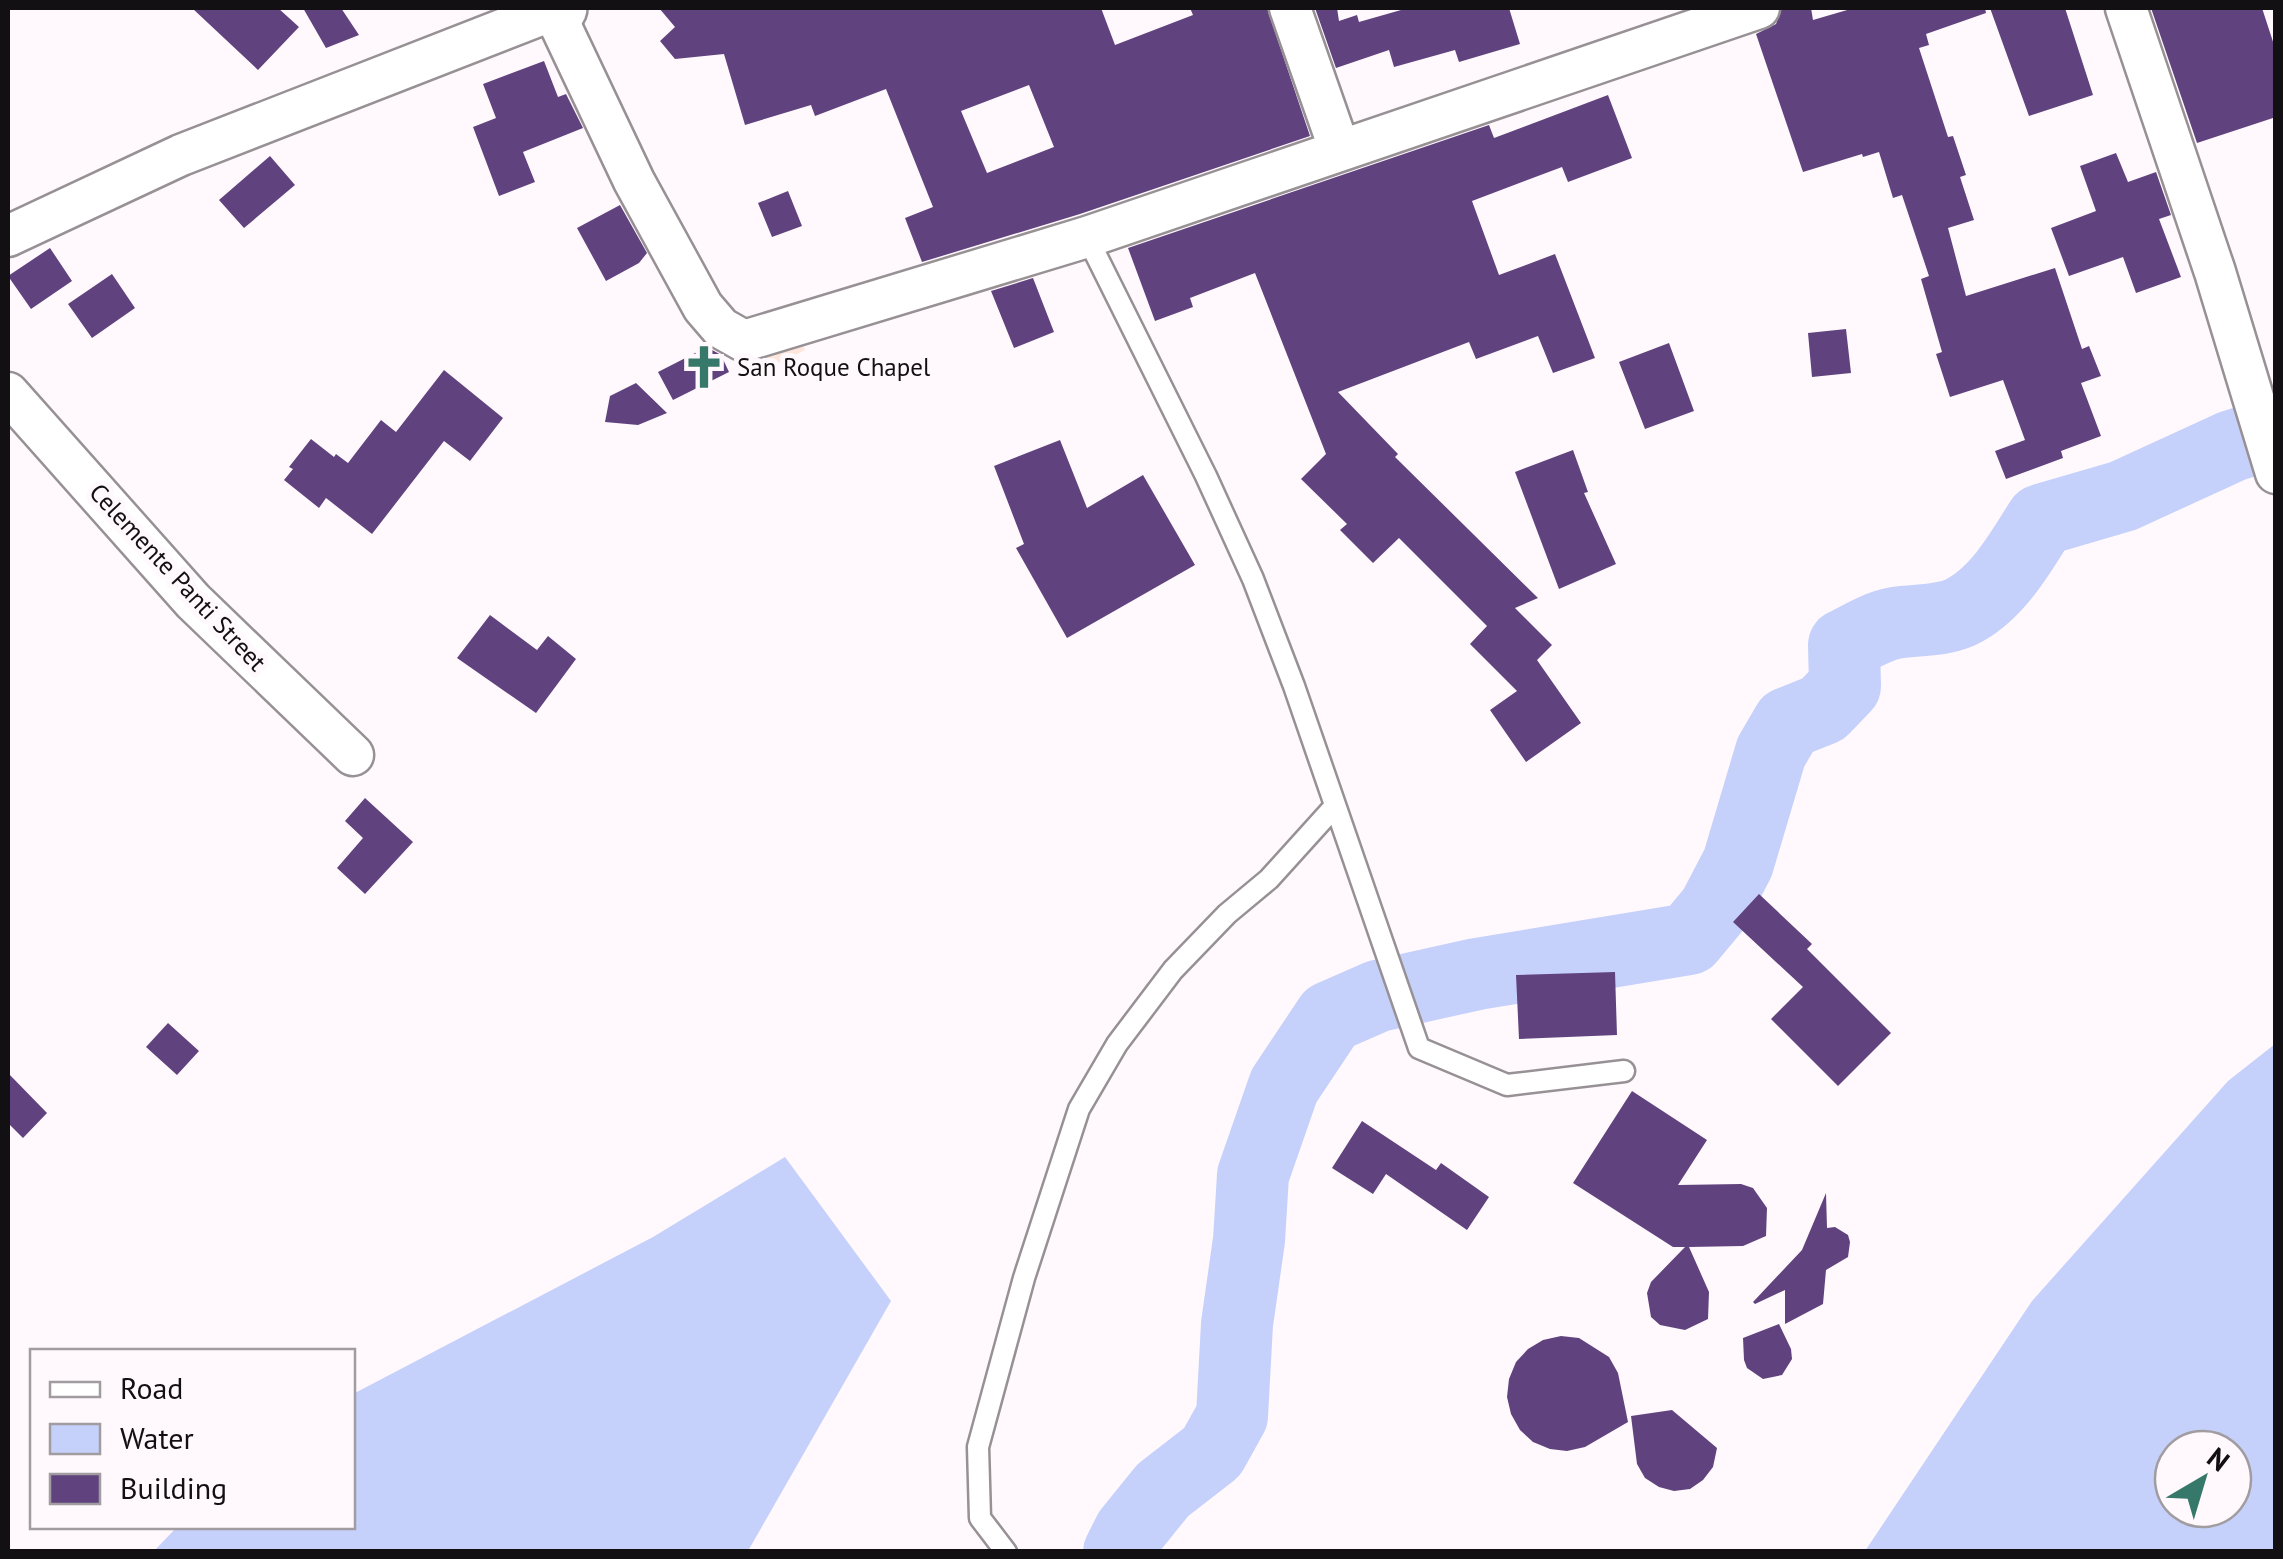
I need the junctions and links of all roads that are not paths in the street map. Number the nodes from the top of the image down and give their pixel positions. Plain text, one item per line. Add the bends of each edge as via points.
1 (554, 8) edge
2 (1290, 8) edge
3 (1759, 8) edge
4 (2126, 8) edge
5 (1339, 148) junction
6 (8, 236) edge
7 (1086, 237) junction
8 (8, 394) edge
9 (2276, 472) edge
10 (353, 755) dead end
11 (1335, 806) junction
12 (1624, 1071) dead end
13 (1006, 1552) edge

1 - 6 street via 180,154
1 - 7 street via 634,181 703,308 744,341
2 - 5 street
3 - 5 street
4 - 9 street
5 - 7 street
7 - 11 lane via 1253,579
8 - 10 street, Celemente Panti Street via 193,601
11 - 12 lane via 1418,1048 1507,1085
11 - 13 lane via 1173,970 1117,1044 1079,1110 978,1448 980,1518

